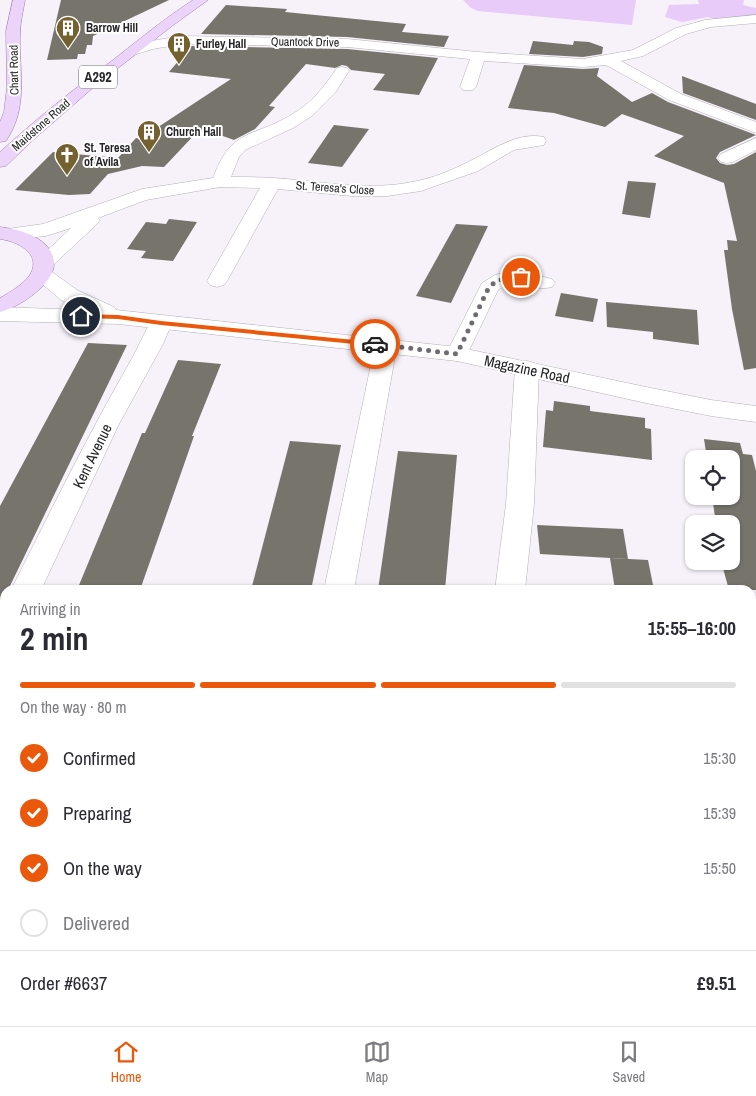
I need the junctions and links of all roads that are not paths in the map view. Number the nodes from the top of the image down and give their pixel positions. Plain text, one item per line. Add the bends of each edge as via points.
1 (19, 0) edge
2 (202, 0) edge
3 (756, 19) edge
4 (167, 24) junction
5 (181, 40) junction
6 (133, 50) junction
7 (478, 56) junction
8 (608, 60) junction
9 (332, 80) dead end
10 (468, 87) dead end
11 (756, 128) edge
12 (0, 137) edge
13 (538, 141) dead end
14 (756, 143) edge
15 (727, 158) dead end
16 (0, 162) edge
17 (220, 182) junction
18 (272, 183) junction
19 (103, 210) junction
20 (3, 234) edge
21 (43, 268) junction
22 (217, 280) dead end
23 (545, 283) dead end
24 (0, 306) edge
25 (0, 314) edge
26 (118, 317) junction
27 (161, 323) junction
28 (386, 345) junction
29 (457, 354) junction
30 (527, 368) junction
31 (756, 414) edge
32 (28, 585) edge
33 (340, 585) edge
34 (511, 585) edge

1 - 12 main road, Chart Road via 13,34 14,105
2 - 4 main road, Maidstone Road / A292
3 - 8 street, Quantock Drive via 718,22 681,31 638,53
4 - 5 street
4 - 6 main road, Maidstone Road / A292
5 - 6 street, Quantock Drive
5 - 7 street, Quantock Drive via 347,43
6 - 16 main road, Maidstone Road / A292 via 53,114
7 - 8 street, Quantock Drive via 562,63
7 - 10 street
8 - 11 street via 675,97
9 - 17 street via 329,94 314,108 234,151
13 - 18 street, St. Teresa's Close via 509,146 472,167 421,186 387,191 352,191
14 - 15 street
17 - 18 street, St. Teresa's Close
17 - 19 street, St. Teresa's Close via 142,195
18 - 22 street
19 - 20 street, St. Teresa's Close via 46,230
19 - 21 street, St. Teresa's Close via 67,239
20 - 21 main road via 26,240 39,250
21 - 24 main road via 34,284
21 - 26 street, Magazine Road via 69,295
23 - 29 street via 516,277 494,282
25 - 26 street, Magazine Road
26 - 27 street, Magazine Road
27 - 28 street, Magazine Road
27 - 32 street, Kent Avenue via 107,424
28 - 29 street, Magazine Road
28 - 33 street
29 - 30 street, Magazine Road
30 - 31 street, Magazine Road via 655,397
30 - 34 street via 520,504

